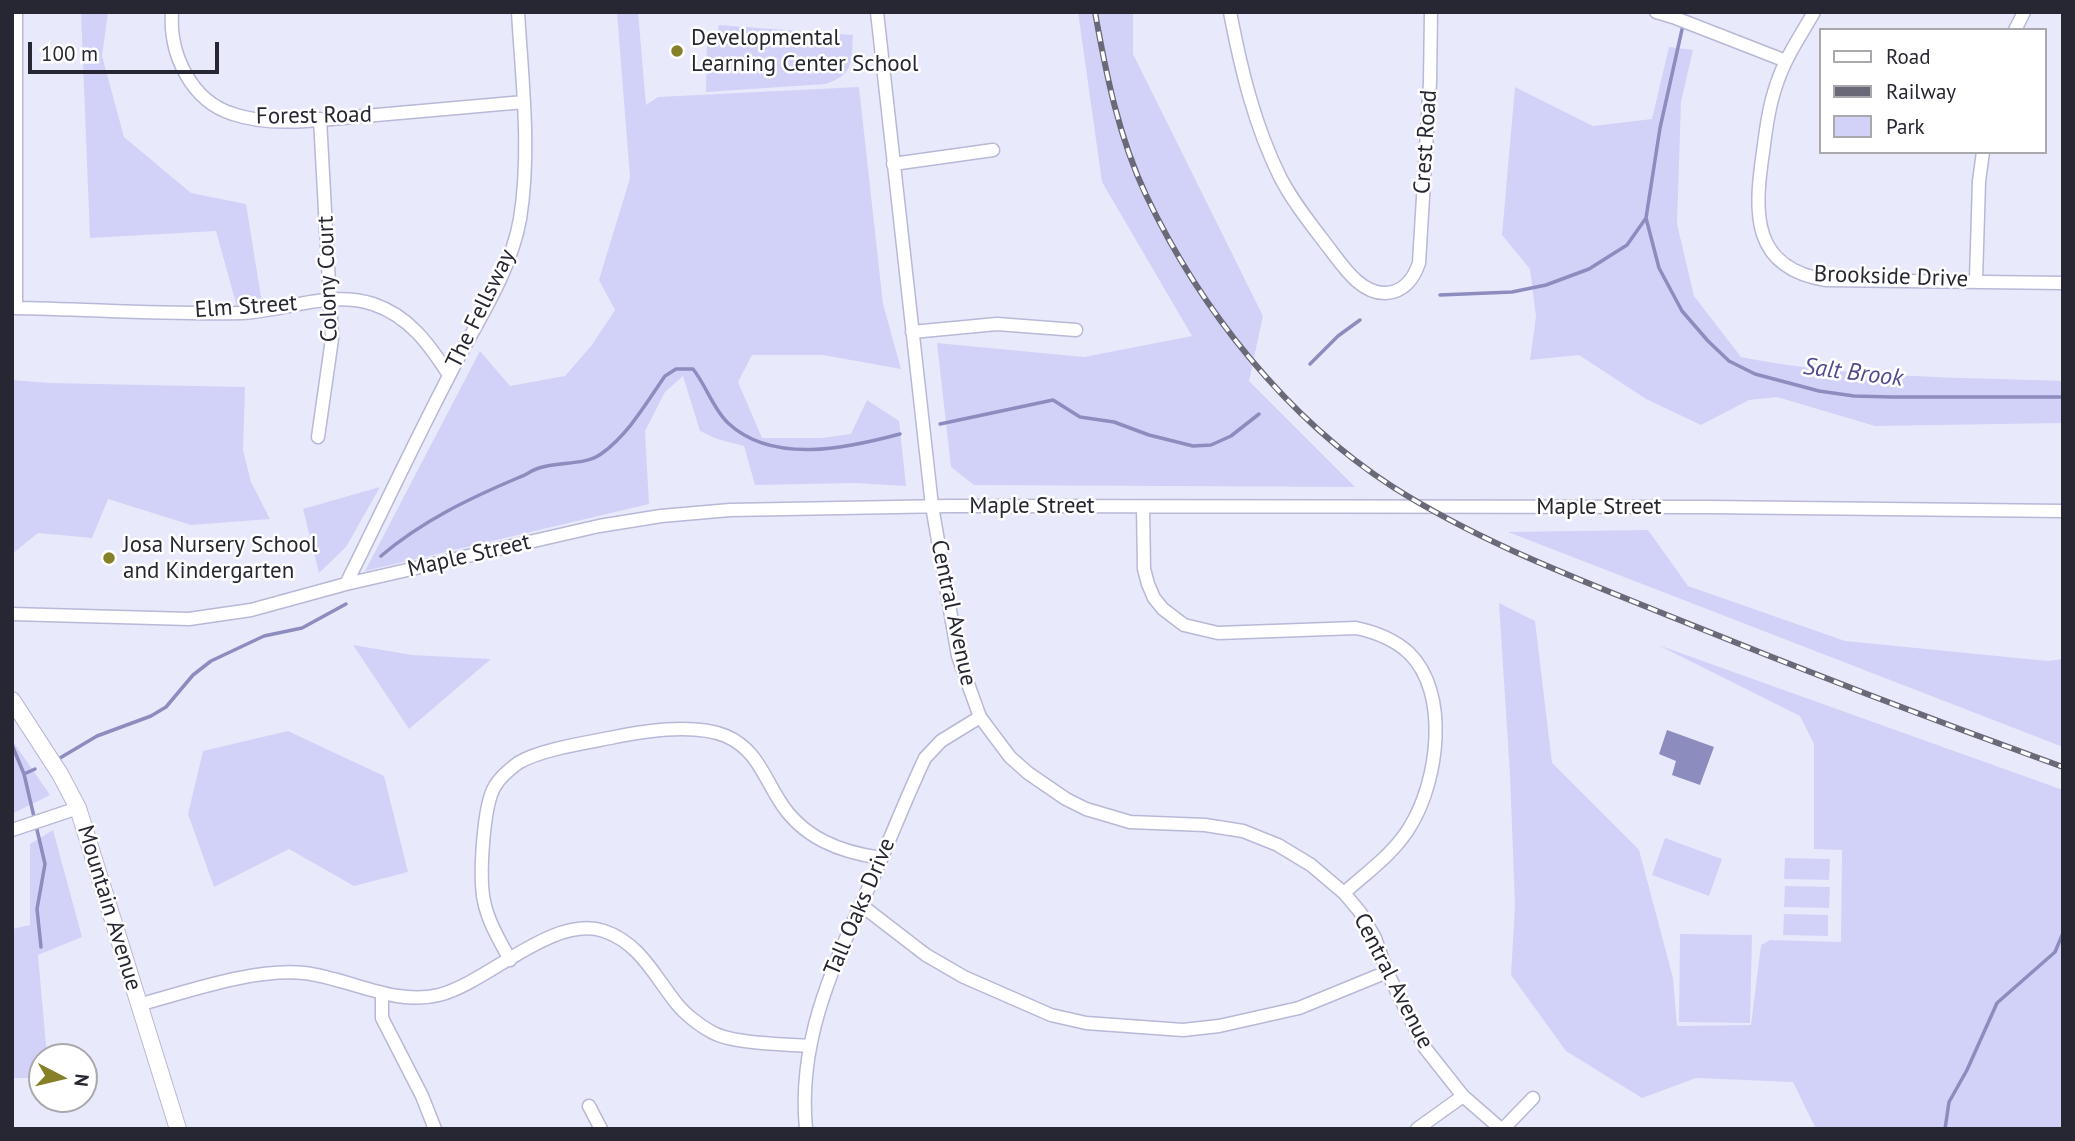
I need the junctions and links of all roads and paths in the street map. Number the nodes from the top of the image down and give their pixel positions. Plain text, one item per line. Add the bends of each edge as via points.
1 (16, 12) edge
2 (172, 12) edge
3 (517, 12) edge
4 (877, 12) edge
5 (1230, 12) edge
6 (1431, 12) edge
7 (1656, 12) edge
8 (1814, 12) edge
9 (2024, 12) edge
10 (2016, 28) edge
11 (1786, 61) junction
12 (524, 102) junction
13 (320, 120) junction
14 (993, 150) dead end
15 (1983, 154) edge
16 (893, 163) junction
17 (1976, 280) junction
18 (2063, 283) edge
19 (331, 299) junction
20 (14, 308) edge
21 (1076, 330) dead end
22 (912, 332) junction
23 (449, 375) junction
24 (318, 437) dead end
25 (932, 506) junction
26 (1143, 507) junction
27 (2063, 511) edge
28 (346, 584) junction
29 (12, 614) edge
30 (12, 700) edge
31 (980, 717) junction
32 (78, 808) junction
33 (18, 828) edge
34 (881, 858) junction
35 (1344, 894) junction
36 (861, 905) junction
37 (510, 960) junction
38 (1387, 972) junction
39 (382, 993) junction
40 (138, 1005) junction
41 (809, 1046) junction
42 (1464, 1096) junction
43 (1533, 1098) dead end
44 (589, 1106) dead end
45 (178, 1129) edge
46 (435, 1129) edge
47 (601, 1129) edge
48 (806, 1129) edge
49 (1417, 1129) edge
50 (1502, 1129) edge

1 - 20 street
2 - 13 street, Forest Road via 181,62 187,77 207,100 250,119
3 - 12 street, The Fellsway
4 - 16 street, Central Avenue
5 - 6 street, Crest Road via 1242,77 1281,178 1340,262 1366,288 1387,293 1412,279 1419,262
7 - 11 street
8 - 11 street, Brookside Drive
9 - 10 street
11 - 17 street, Brookside Drive via 1767,126 1757,204 1762,234 1774,254 1797,272 1826,280
12 - 13 street, Forest Road
12 - 23 street, The Fellsway via 519,222 502,277
13 - 19 street, Colony Court
14 - 16 street
15 - 17 street
16 - 22 street, Central Avenue
17 - 18 street, Brookside Drive
19 - 20 street, Elm Street via 242,313
19 - 23 street, Elm Street via 365,302 398,316 424,339
19 - 24 street, Colony Court via 332,339
21 - 22 street via 997,324
22 - 25 street, Central Avenue
23 - 28 street, The Fellsway
25 - 26 street, Maple Street
25 - 28 street, Maple Street via 661,516
25 - 31 street, Central Avenue via 958,656
26 - 27 street, Maple Street
26 - 35 street via 1148,584 1163,609 1185,625 1218,633 1371,631 1409,653 1424,675 1435,733 1425,798 1400,841
28 - 29 street, Maple Street via 251,610 189,619
30 - 32 main road, Mountain Avenue
31 - 34 street, Tall Oaks Drive via 941,741 925,758
31 - 35 street, Central Avenue via 1010,757 1066,799 1130,822 1243,831 1296,855
32 - 33 street
32 - 40 main road, Mountain Avenue
34 - 36 street, Tall Oaks Drive
34 - 37 street via 837,849 804,830 779,801 753,755 722,735 650,730 561,748 511,768 495,786 487,808 484,900
35 - 38 street, Central Avenue via 1375,938
36 - 38 street via 926,955 964,977 1051,1015 1086,1023 1183,1030 1219,1026 1299,1008
36 - 41 street, Tall Oaks Drive via 830,973
37 - 39 street via 466,986 438,995
37 - 41 street via 550,936 601,930 636,950 679,1007 710,1031 724,1038
38 - 42 street, Central Avenue via 1425,1048
39 - 40 street via 306,973 289,973 232,980
39 - 46 street via 382,1018
40 - 45 main road, Mountain Avenue
41 - 48 street, Tall Oaks Drive
42 - 49 street
42 - 50 street, Central Avenue
43 - 50 street
44 - 47 street

